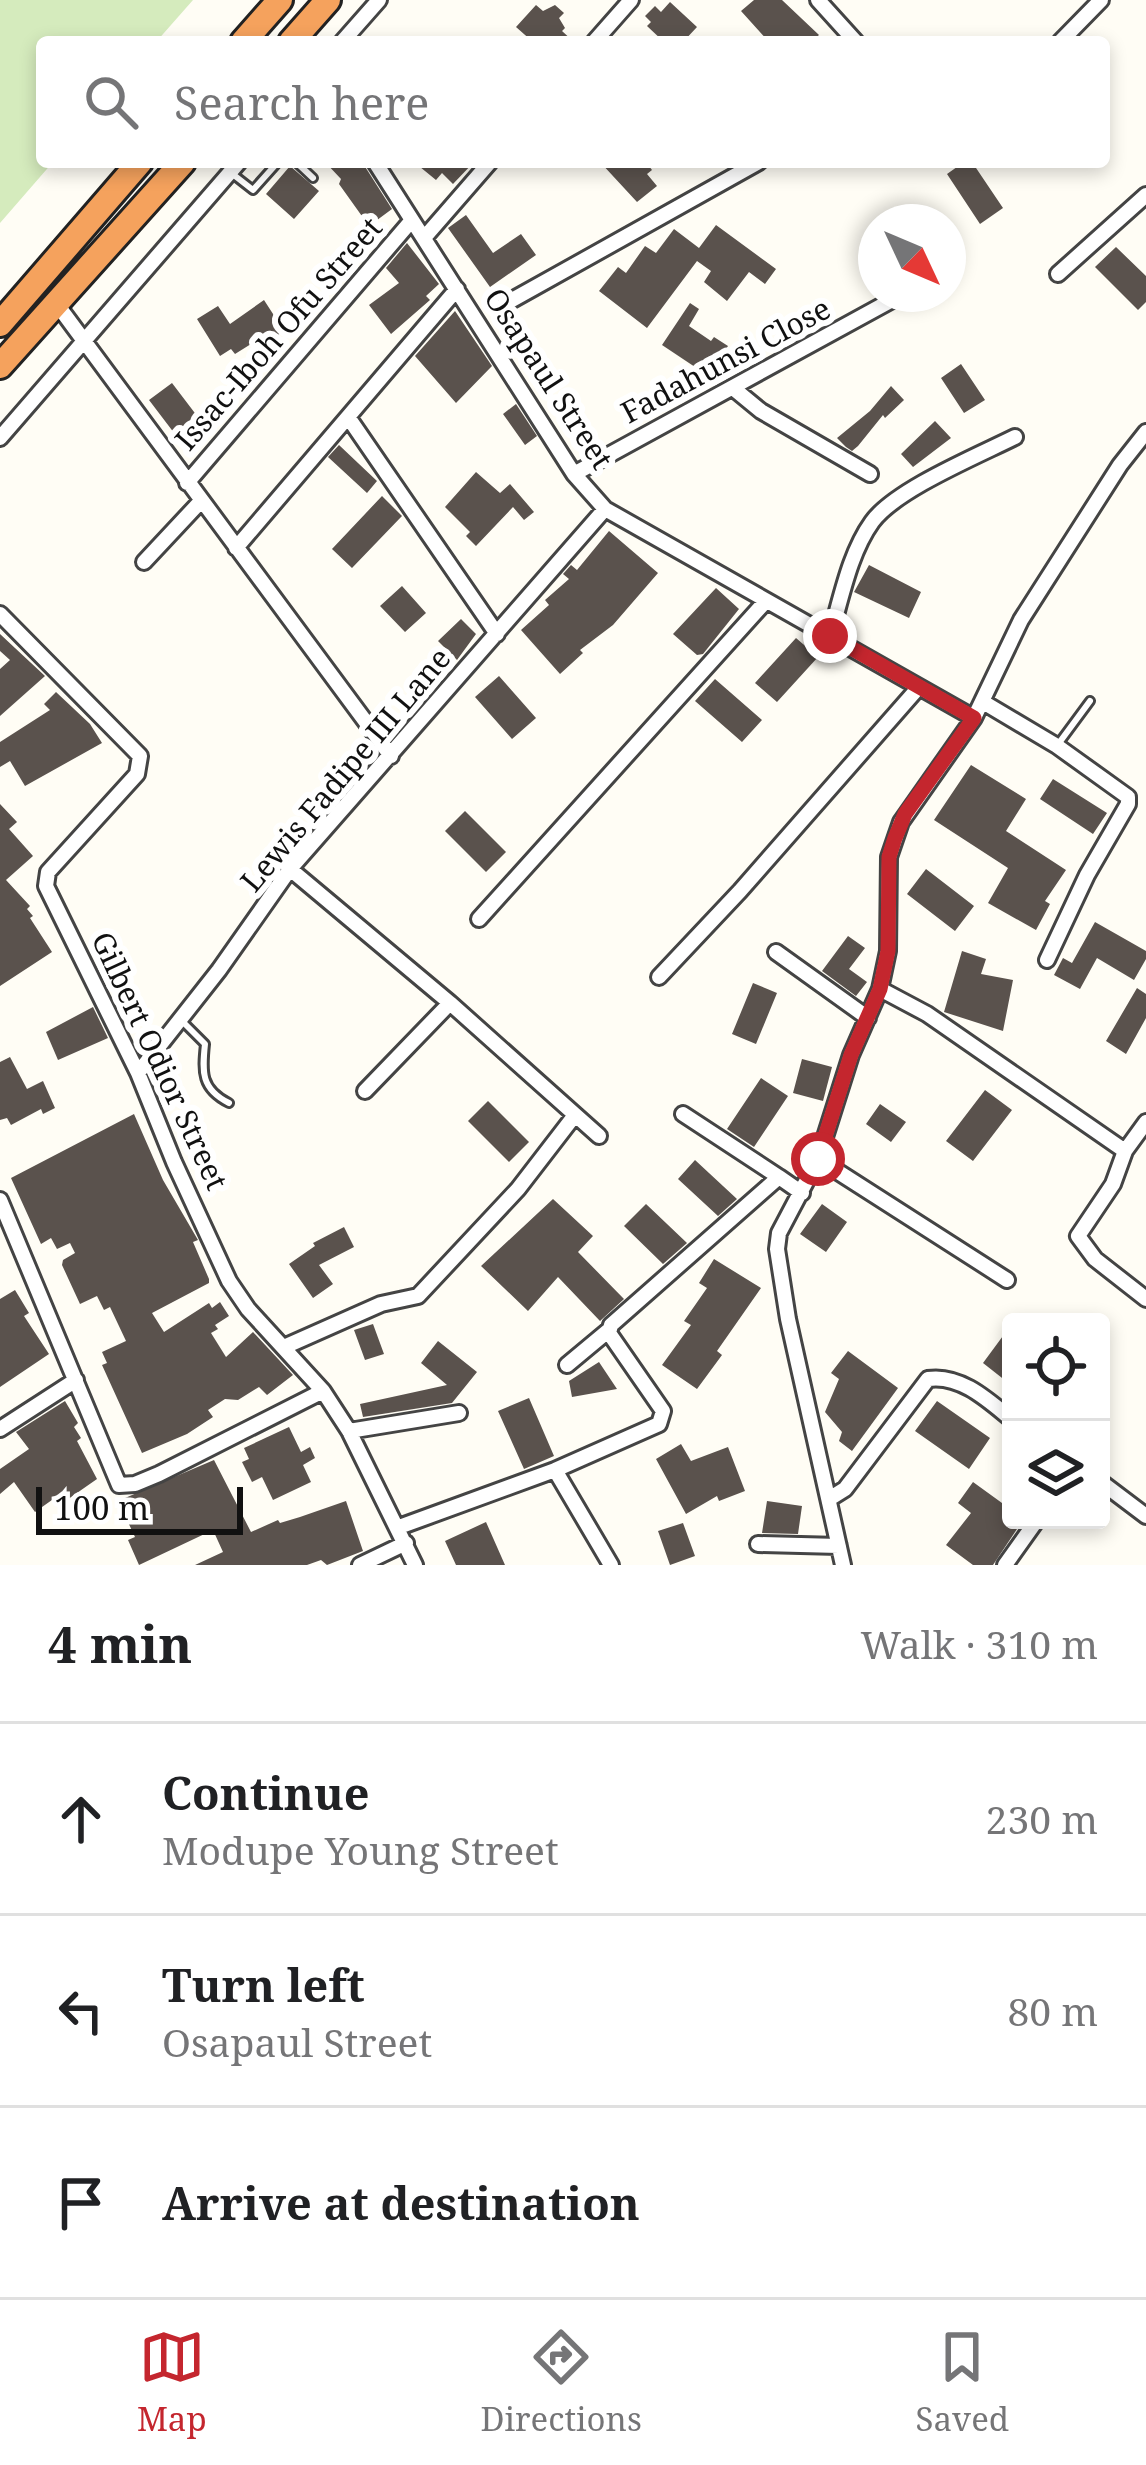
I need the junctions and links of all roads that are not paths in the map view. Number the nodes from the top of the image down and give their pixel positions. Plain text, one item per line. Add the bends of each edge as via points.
1 (280, 0) edge
2 (328, 0) edge
3 (379, 0) edge
4 (631, 0) edge
5 (818, 0) edge
6 (1101, 0) edge
7 (248, 36) edge
8 (299, 36) edge
9 (347, 36) edge
10 (599, 36) edge
11 (851, 36) edge
12 (1066, 36) edge
13 (135, 168) edge
14 (178, 168) edge
15 (233, 168) edge
16 (235, 168) edge
17 (273, 168) edge
18 (302, 168) edge
19 (379, 168) edge
20 (485, 168) edge
21 (748, 168) edge
22 (313, 178) dead end
23 (1146, 195) edge
24 (412, 220) junction
25 (424, 238) junction
26 (1058, 274) dead end
27 (457, 290) junction
28 (56, 303) junction
29 (505, 304) dead end
30 (870, 312) edge
31 (0, 325) edge
32 (82, 342) junction
33 (0, 366) edge
34 (733, 388) junction
35 (348, 417) junction
36 (1146, 432) edge
37 (1015, 437) dead end
38 (0, 438) edge
39 (574, 474) junction
40 (870, 474) dead end
41 (187, 483) junction
42 (201, 500) junction
43 (605, 509) junction
44 (236, 548) junction
45 (143, 562) dead end
46 (765, 602) junction
47 (0, 614) edge
48 (497, 634) junction
49 (830, 636) junction
50 (919, 687) junction
51 (1090, 701) dead end
52 (983, 702) junction
53 (974, 718) junction
54 (1057, 746) junction
55 (391, 756) junction
56 (290, 869) junction
57 (478, 919) dead end
58 (776, 952) dead end
59 (1047, 960) dead end
60 (659, 977) dead end
61 (880, 989) junction
62 (450, 1004) junction
63 (868, 1018) junction
64 (180, 1019) junction
65 (138, 1073) junction
66 (365, 1091) dead end
67 (229, 1103) dead end
68 (683, 1114) dead end
69 (575, 1115) junction
70 (1146, 1122) edge
71 (599, 1136) dead end
72 (1125, 1151) junction
73 (818, 1159) junction
74 (779, 1178) junction
75 (802, 1193) junction
76 (0, 1200) edge
77 (1007, 1280) dead end
78 (1146, 1299) edge
79 (609, 1330) junction
80 (284, 1347) junction
81 (567, 1365) dead end
82 (76, 1380) junction
83 (323, 1390) junction
84 (458, 1413) dead end
85 (1002, 1413) edge
86 (0, 1429) edge
87 (350, 1431) junction
88 (555, 1470) junction
89 (1110, 1490) edge
90 (829, 1498) junction
91 (1146, 1516) edge
92 (399, 1527) junction
93 (1031, 1529) edge
94 (406, 1543) junction
95 (758, 1544) dead end
96 (839, 1546) junction
97 (360, 1565) edge
98 (415, 1565) edge
99 (611, 1565) edge
100 (843, 1565) edge
101 (1005, 1565) edge

1 - 7 highway
2 - 8 highway
3 - 9 street
4 - 10 street
5 - 11 street
6 - 12 street
13 - 31 highway
14 - 28 highway
15 - 32 street
16 - 17 lane via 253,190
18 - 22 lane
19 - 24 street, Osapaul Street
20 - 25 street
21 - 29 street
23 - 26 street
24 - 25 street, Osapaul Street
24 - 41 street, Issac-Iboh Ofu Street
25 - 27 street, Osapaul Street
27 - 35 street
27 - 39 street, Osapaul Street
28 - 32 street
28 - 33 highway
30 - 34 street, Fadahunsi Close
32 - 38 street
32 - 41 street
34 - 39 street, Fadahunsi Close
34 - 40 street
35 - 44 street
35 - 48 street
36 - 52 street via 1021,620
37 - 49 street via 875,518
39 - 43 street, Osapaul Street
41 - 42 street
42 - 44 street
42 - 45 street
43 - 46 street, Osapaul Street
43 - 48 street, Lewis Fadipe III Lane
44 - 55 street
46 - 49 street, Osapaul Street
46 - 57 street
47 - 65 street, Gilbert Odior Street via 140,756 128,786 45,881
48 - 55 street, Lewis Fadipe III Lane
49 - 50 street, Osapaul Street
50 - 53 street, Osapaul Street
50 - 60 street
51 - 54 lane
52 - 53 street
52 - 54 street
53 - 61 street via 895,838
54 - 59 street via 1129,801
55 - 56 street, Lewis Fadipe III Lane
56 - 62 street
56 - 64 street, Lewis Fadipe III Lane
58 - 63 street
61 - 63 street
61 - 72 street
62 - 66 street
62 - 69 street
63 - 73 street
64 - 65 street, Lewis Fadipe III Lane
64 - 67 lane via 205,1044 208,1090
65 - 80 street, Gilbert Odior Street via 217,1259
68 - 74 street
69 - 71 street
69 - 80 street via 418,1297 381,1304
70 - 72 street
72 - 78 street via 1078,1239
73 - 75 street
73 - 77 street
74 - 75 street
74 - 79 street
75 - 90 street via 777,1249
76 - 82 street
79 - 81 street
79 - 88 street via 663,1419
80 - 83 street, Gilbert Odior Street
82 - 83 street via 116,1482 127,1486
82 - 86 street
83 - 87 street, Gilbert Odior Street
84 - 87 street
85 - 90 street via 963,1385 928,1379 845,1489
87 - 92 street, Gilbert Odior Street
88 - 92 street
88 - 99 street
89 - 91 street
90 - 96 street
92 - 94 street, Gilbert Odior Street
93 - 101 street
94 - 97 street
94 - 98 street, Gilbert Odior Street
95 - 96 street
96 - 100 street

